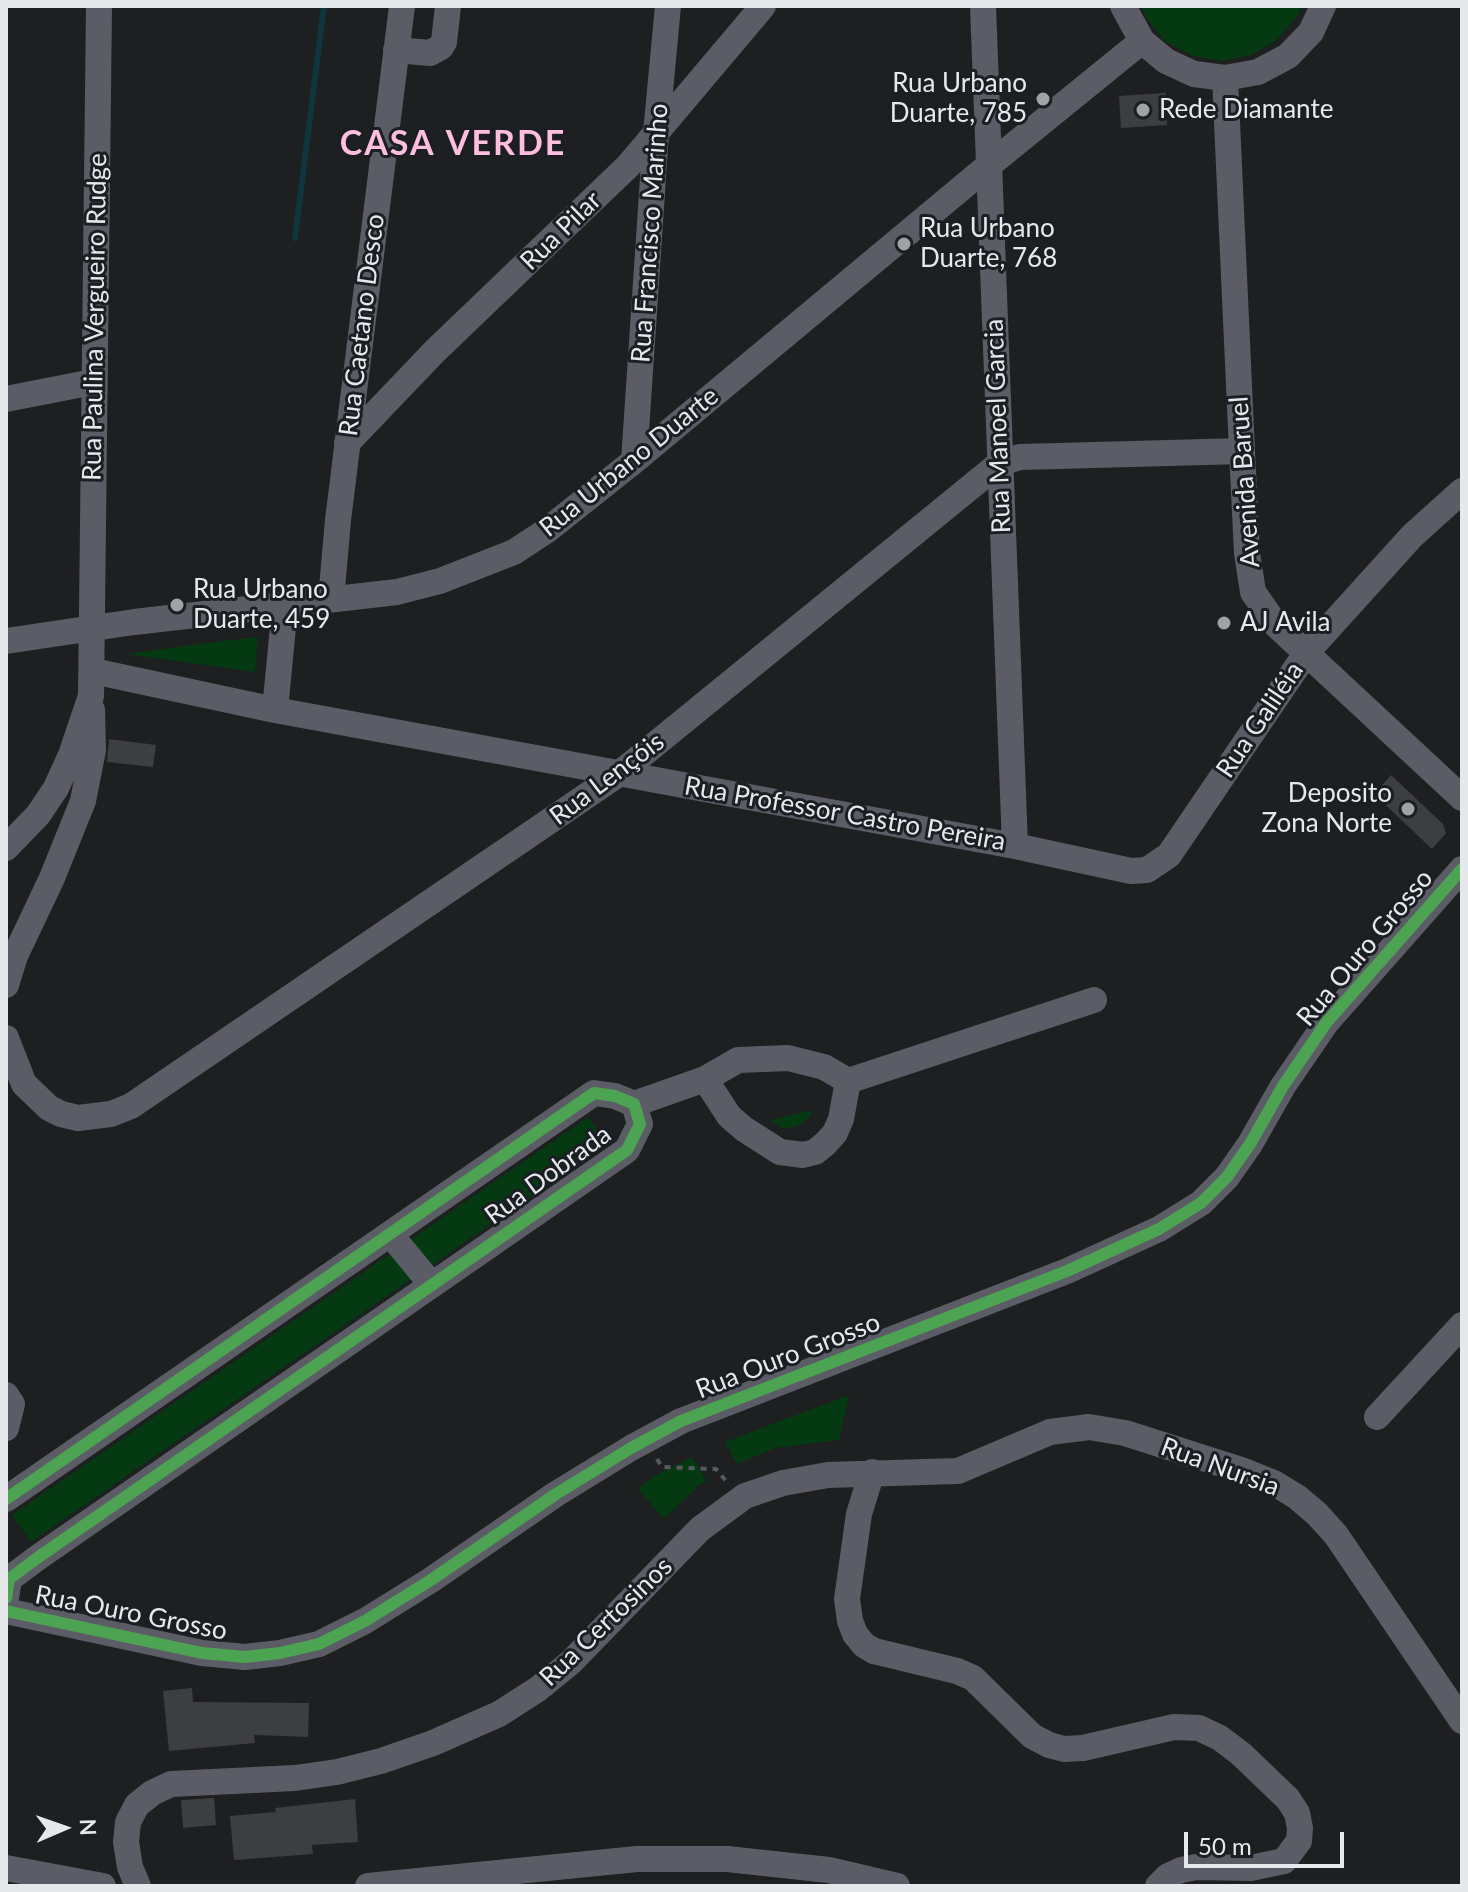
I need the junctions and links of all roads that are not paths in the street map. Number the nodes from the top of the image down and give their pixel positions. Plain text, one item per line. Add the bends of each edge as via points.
1 (99, 6) edge
2 (402, 6) edge
3 (448, 6) edge
4 (668, 6) edge
5 (763, 6) edge
6 (983, 6) edge
7 (1123, 6) edge
8 (1323, 6) edge
9 (1142, 41) junction
10 (396, 50) junction
11 (1225, 78) junction
12 (656, 133) junction
13 (988, 166) junction
14 (93, 382) junction
15 (6, 399) edge
16 (347, 443) junction
17 (1242, 451) junction
18 (634, 461) junction
19 (1000, 463) junction
20 (1462, 491) edge
21 (331, 600) junction
22 (285, 606) junction
23 (92, 629) junction
24 (6, 641) edge
25 (1307, 652) junction
26 (92, 684) junction
27 (275, 710) junction
28 (620, 773) junction
29 (1462, 798) edge
30 (1015, 846) junction
31 (6, 848) edge
32 (1169, 855) joint
33 (1462, 869) edge
34 (6, 985) edge
35 (1094, 1000) dead end
36 (6, 1038) edge
37 (705, 1079) junction
38 (848, 1081) junction
39 (634, 1104) junction
40 (390, 1234) junction
41 (432, 1285) junction
42 (1462, 1325) edge
43 (6, 1395) edge
44 (1377, 1417) dead end
45 (6, 1428) edge
46 (872, 1472) junction
47 (6, 1499) edge
48 (7, 1584) edge
49 (6, 1611) edge
50 (1462, 1721) edge
51 (6, 1868) edge
52 (523, 1878) edge
53 (103, 1886) edge
54 (138, 1886) edge
55 (368, 1886) edge
56 (897, 1886) edge
57 (1158, 1886) edge

1 - 14 street, Rua Paulina Vergueiro Rudge
2 - 10 street, Rua Caetano Desco
3 - 10 street via 444,42 437,51
4 - 12 street, Rua Francisco Marinho
5 - 12 street, Rua Pilar
6 - 13 street, Rua Manoel Garcia
7 - 9 street
8 - 11 street via 1311,32 1288,56 1258,72
9 - 11 street via 1166,61 1194,74
9 - 13 street, Rua Urbano Duarte
10 - 16 street, Rua Caetano Desco
11 - 17 street, Avenida Baruel
12 - 16 street, Rua Pilar
12 - 18 street, Rua Francisco Marinho
13 - 18 street, Rua Urbano Duarte
13 - 19 street, Rua Manoel Garcia
14 - 15 street
14 - 23 street, Rua Paulina Vergueiro Rudge
16 - 21 street, Rua Caetano Desco
17 - 19 street, Rua Lençóis via 1020,457
17 - 25 street, Avenida Baruel via 1253,592 1276,625
18 - 21 street, Rua Urbano Duarte via 514,552 440,581
19 - 28 street, Rua Lençóis
19 - 30 street, Rua Manoel Garcia
20 - 25 street, Rua Galiléia via 1412,536
21 - 22 street, Rua Urbano Duarte
22 - 23 street, Rua Urbano Duarte
22 - 27 street
23 - 24 street, Rua Urbano Duarte
23 - 26 street, Rua Paulina Vergueiro Rudge
25 - 29 street, Avenida Baruel
25 - 32 street, Rua Galiléia
26 - 27 street, Rua Professor Castro Pereira
26 - 31 street via 56,788
26 - 34 street via 93,750 83,801
27 - 28 street, Rua Professor Castro Pereira
28 - 30 street, Rua Professor Castro Pereira
28 - 36 street, Rua Lençóis via 131,1106 78,1118 49,1108 24,1084
30 - 32 street, Rua Professor Castro Pereira via 1131,871 1147,870
33 - 49 street, Rua Ouro Grosso via 1326,1023 1227,1177 1201,1203 1159,1229 1067,1271 681,1421 556,1494 365,1621 319,1644 245,1657 202,1653
35 - 38 street
37 - 38 street, Rua Dobrada via 738,1060 766,1057 824,1067
37 - 38 street via 744,1129 780,1152 803,1155 815,1152 835,1133
37 - 39 street, Rua Dobrada
39 - 40 street, Rua Dobrada via 594,1093
39 - 41 street, Rua Dobrada via 640,1124 627,1150
40 - 41 street
40 - 47 street, Rua Dobrada
41 - 48 street, Rua Dobrada
42 - 44 street
43 - 45 street via 12,1404
46 - 50 street, Rua Nursia via 958,1471 1050,1432 1089,1427 1125,1433 1274,1483 1336,1535
46 - 54 street, Rua Certosinos via 783,1483 740,1499 700,1529 571,1662 499,1714 433,1743 337,1772 171,1784 152,1793 128,1822 126,1842
46 - 57 street via 859,1514 847,1599 850,1621 864,1645 973,1678 1032,1736 1064,1749 1174,1727 1199,1728 1241,1754 1297,1813 1299,1841 1284,1861 1251,1868 1196,1867 1168,1876
51 - 53 street
52 - 55 street
52 - 56 street via 637,1859 727,1859 829,1870

